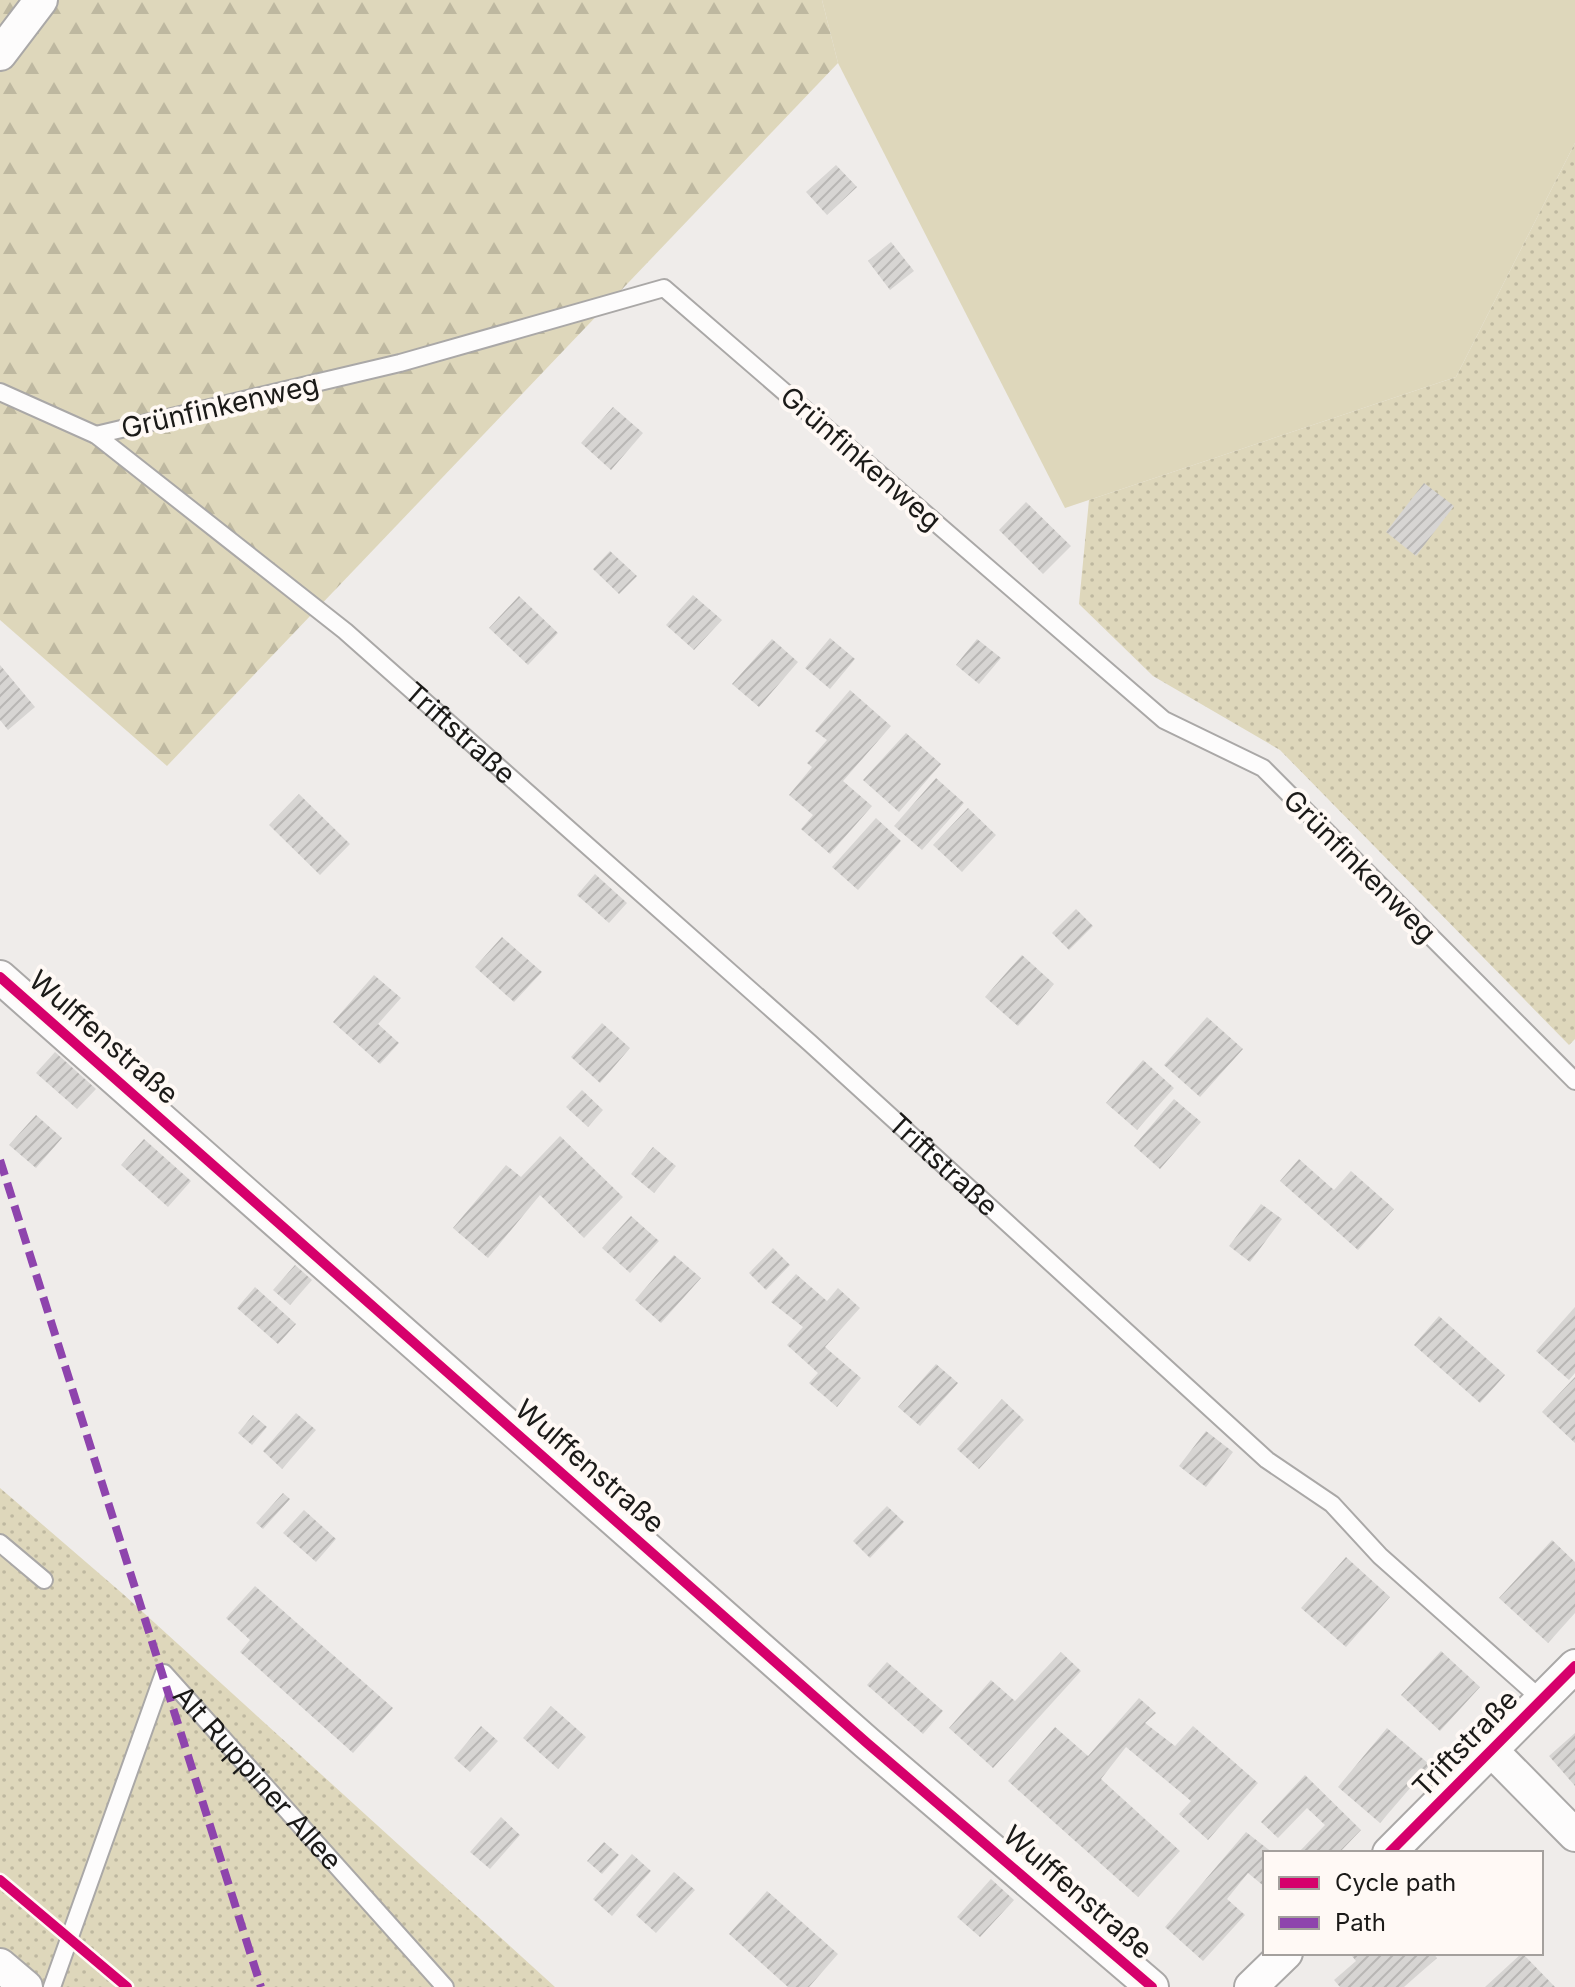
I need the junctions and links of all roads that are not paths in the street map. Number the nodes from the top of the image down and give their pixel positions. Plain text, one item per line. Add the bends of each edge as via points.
1 (41, 0) edge
2 (0, 54) edge
3 (0, 392) edge
4 (96, 435) junction
5 (0, 977) edge
6 (1575, 1081) edge
7 (0, 1543) edge
8 (44, 1580) dead end
9 (1575, 1666) edge
10 (1541, 1699) junction
11 (1493, 1752) junction
12 (1575, 1835) edge
13 (1391, 1851) edge
14 (1284, 1955) edge
15 (0, 1965) edge
16 (26, 1987) edge
17 (52, 1987) edge
18 (445, 1987) edge
19 (1152, 1987) edge
20 (1251, 1987) edge

1 - 2 street
3 - 4 lane, Grünfinkenweg
4 - 6 lane, Grünfinkenweg via 400,363 664,288 1164,720 1263,768
4 - 10 lane, Triftstraße via 345,631 798,1032 1267,1460 1332,1504 1380,1556
5 - 19 street, Wulffenstraße via 867,1743
7 - 8 lane
9 - 10 street, Triftstraße
10 - 11 street, Triftstraße
11 - 12 street
11 - 13 street, Triftstraße
14 - 20 street
15 - 16 street
17 - 18 lane, Alt Ruppiner Allee via 164,1673

